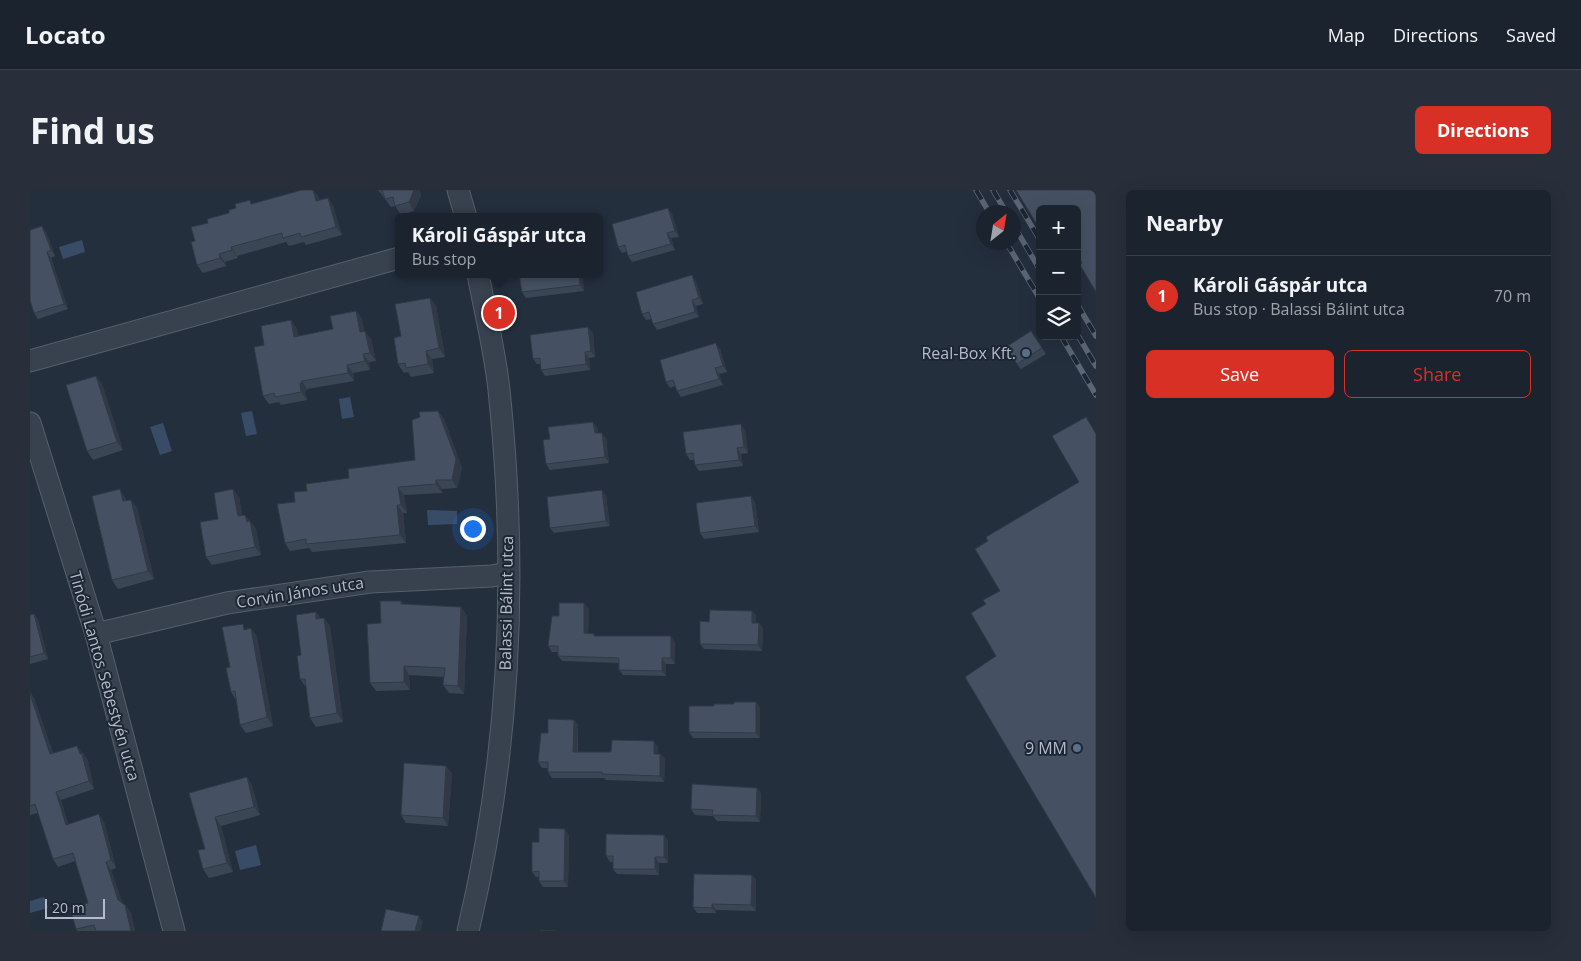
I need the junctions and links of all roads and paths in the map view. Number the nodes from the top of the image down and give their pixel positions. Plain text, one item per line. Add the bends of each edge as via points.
1 (458, 190) edge
2 (465, 213) edge
3 (395, 259) edge
4 (479, 278) edge
5 (30, 361) edge
6 (30, 424) edge
7 (507, 573) junction
8 (96, 634) junction
9 (174, 931) edge
10 (468, 931) edge

1 - 2 street
3 - 5 street
4 - 7 street, Balassi Bálint utca via 499,389 507,506
6 - 8 street, Tinódi Lantos Sebestyén utca
7 - 8 street, Corvin János utca via 360,583 228,603
7 - 10 street, Balassi Bálint utca via 507,656 499,761
8 - 9 street, Tinódi Lantos Sebestyén utca

